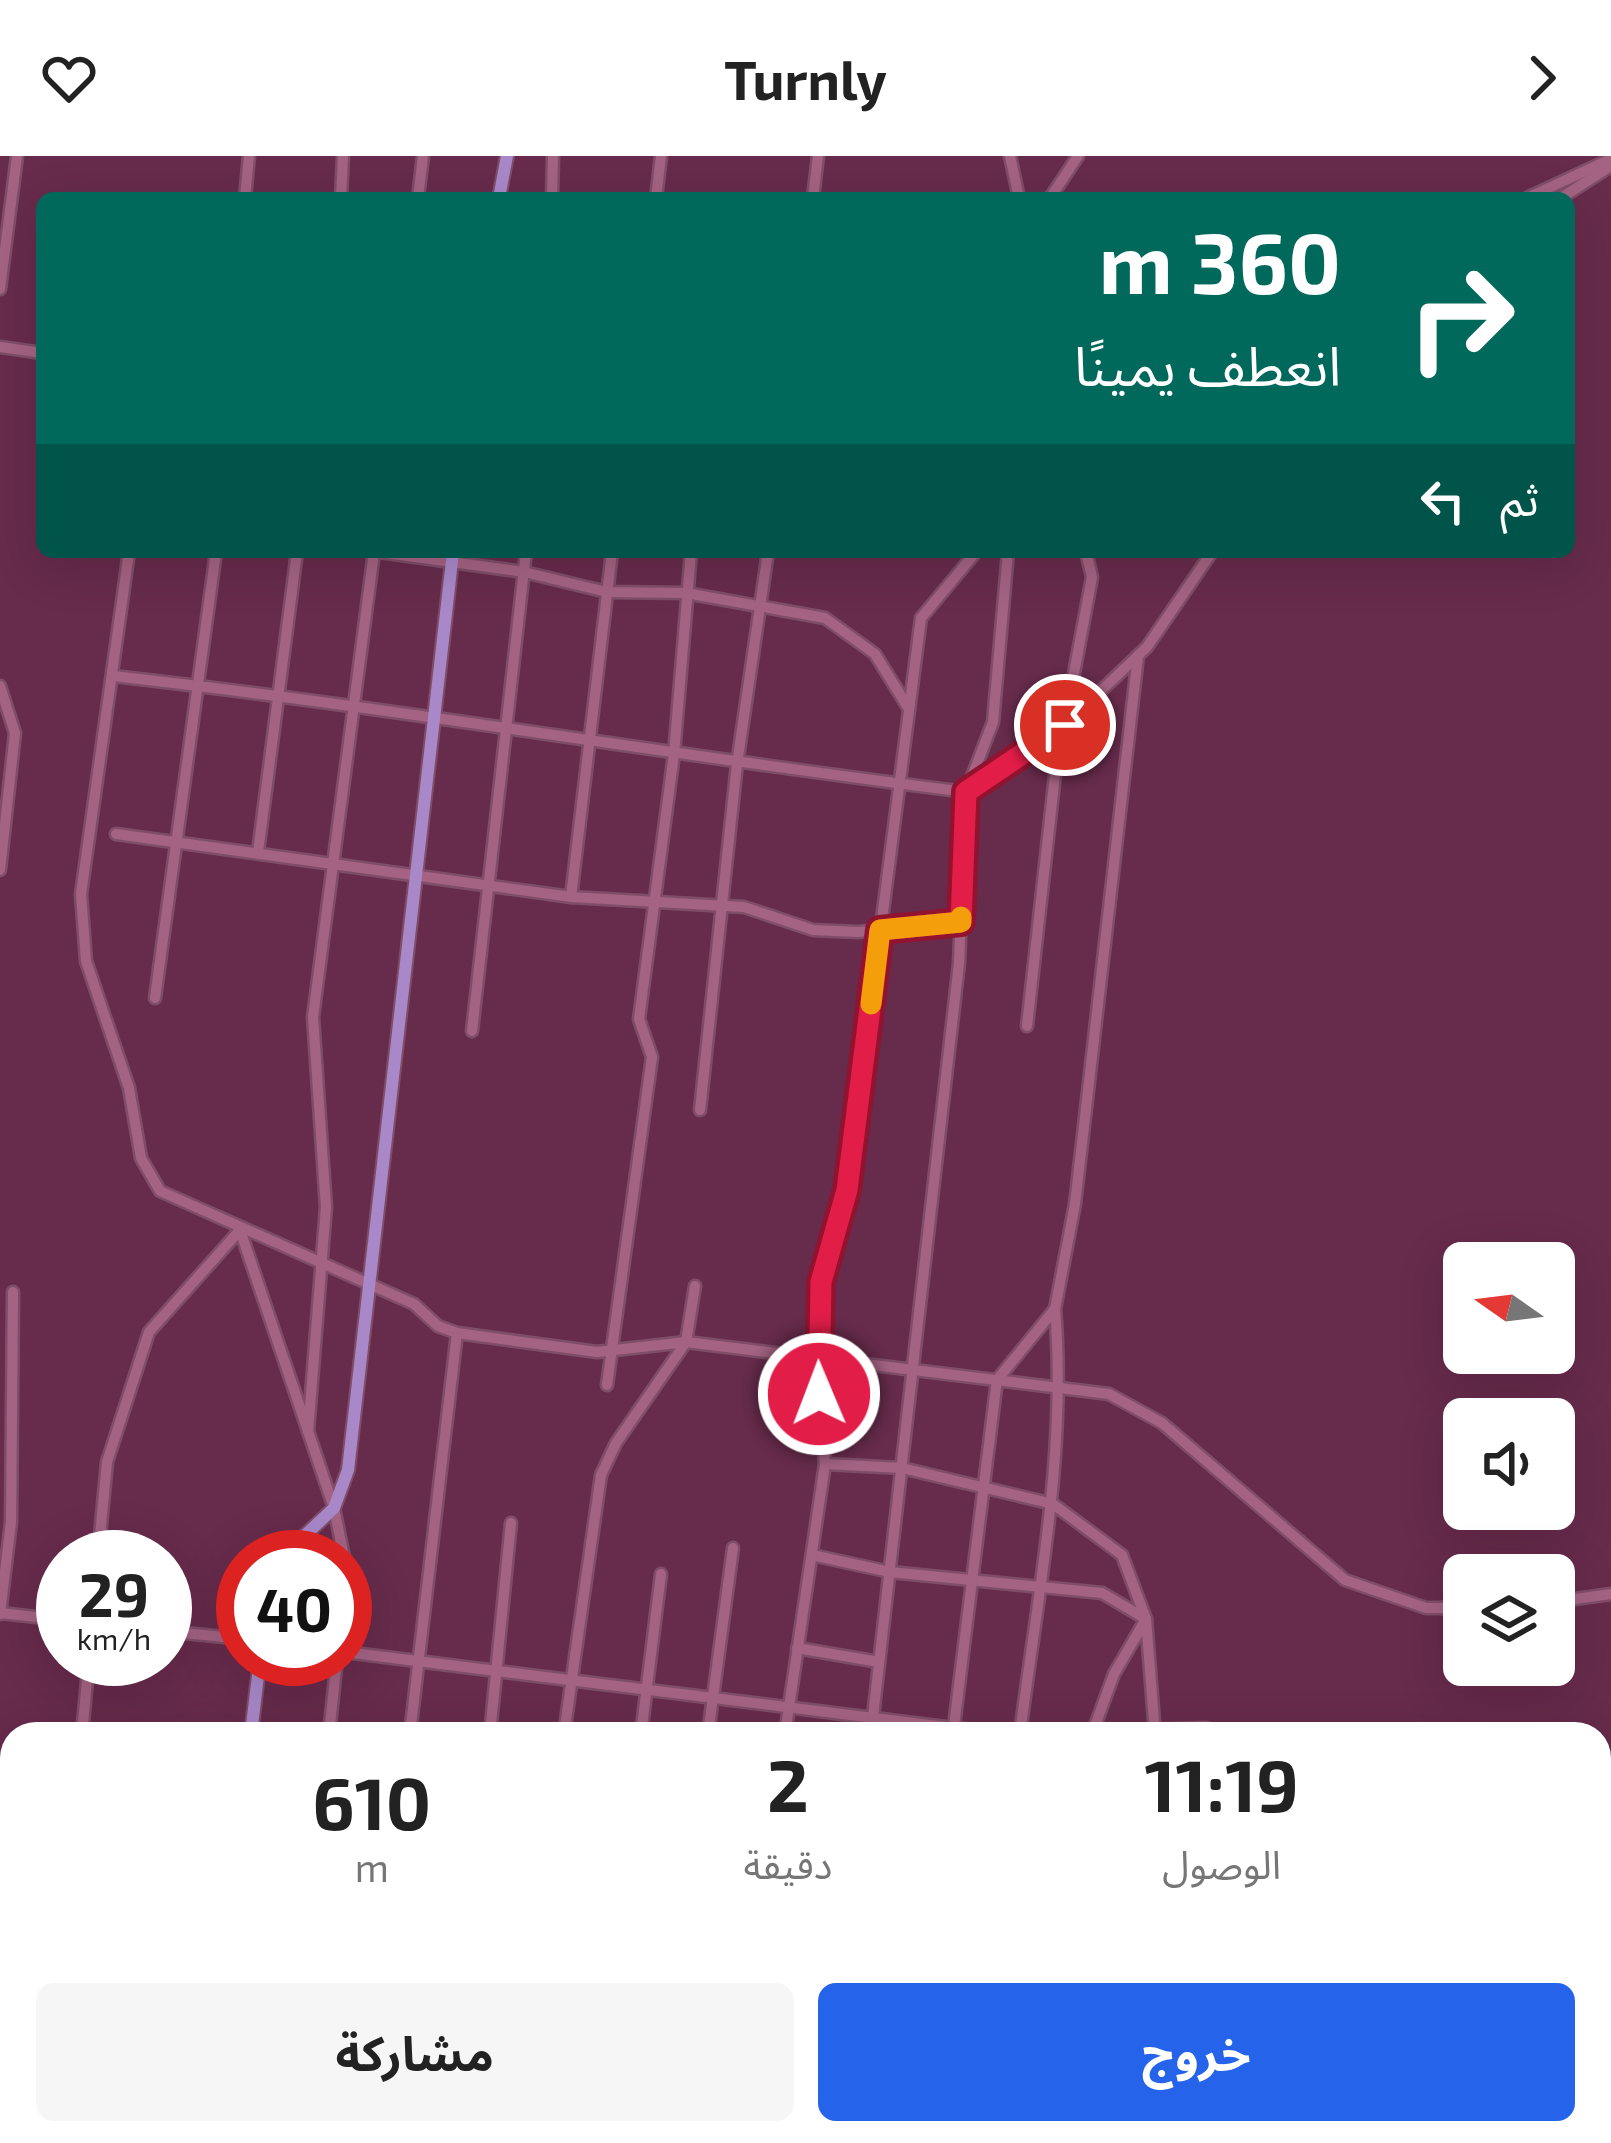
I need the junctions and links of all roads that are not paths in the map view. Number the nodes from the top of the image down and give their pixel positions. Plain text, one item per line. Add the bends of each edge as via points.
1 (17, 156) edge
2 (250, 156) edge
3 (343, 156) edge
4 (423, 156) edge
5 (507, 156) edge
6 (553, 156) edge
7 (661, 156) edge
8 (818, 156) edge
9 (1010, 156) edge
10 (1078, 156) edge
11 (1611, 162) edge
12 (245, 192) edge
13 (341, 192) edge
14 (419, 192) edge
15 (501, 192) edge
16 (552, 192) edge
17 (657, 192) edge
18 (814, 192) edge
19 (1017, 192) edge
20 (1054, 192) edge
21 (1541, 192) edge
22 (1570, 192) edge
23 (0, 289) edge
24 (0, 347) edge
25 (36, 352) edge
26 (128, 558) edge
27 (215, 558) edge
28 (296, 558) edge
29 (376, 558) edge
30 (452, 558) edge
31 (461, 558) edge
32 (525, 558) edge
33 (611, 558) edge
34 (690, 558) edge
35 (767, 558) edge
36 (971, 558) edge
37 (1007, 558) edge
38 (1088, 558) edge
39 (1208, 558) edge
40 (524, 572) junction
41 (607, 592) junction
42 (686, 593) junction
43 (761, 603) junction
44 (1138, 656) junction
45 (113, 676) junction
46 (0, 686) edge
47 (200, 686) junction
48 (277, 694) junction
49 (356, 704) junction
50 (909, 709) junction
51 (432, 716) junction
52 (1065, 725) junction
53 (503, 728) junction
54 (589, 741) junction
55 (674, 754) junction
56 (737, 764) junction
57 (899, 784) junction
58 (966, 792) junction
59 (116, 834) dead end
60 (180, 842) junction
61 (258, 852) junction
62 (334, 863) junction
63 (0, 870) edge
64 (414, 873) junction
65 (487, 884) junction
66 (571, 897) junction
67 (650, 903) junction
68 (725, 906) junction
69 (961, 922) junction
70 (880, 930) junction
71 (155, 998) dead end
72 (1028, 1026) dead end
73 (472, 1030) dead end
74 (700, 1110) dead end
75 (240, 1231) junction
76 (323, 1268) junction
77 (695, 1286) dead end
78 (368, 1288) junction
79 (13, 1292) dead end
80 (1055, 1309) junction
81 (458, 1333) junction
82 (686, 1342) junction
83 (613, 1350) junction
84 (816, 1358) junction
85 (914, 1370) junction
86 (997, 1381) junction
87 (607, 1385) dead end
88 (1061, 1388) junction
89 (308, 1432) junction
90 (825, 1465) junction
91 (902, 1468) junction
92 (982, 1487) junction
93 (1053, 1504) junction
94 (334, 1508) junction
95 (511, 1523) dead end
96 (101, 1530) edge
97 (311, 1530) edge
98 (339, 1530) edge
99 (733, 1548) dead end
100 (812, 1555) junction
101 (890, 1572) junction
102 (662, 1574) dead end
103 (971, 1579) junction
104 (1039, 1586) junction
105 (1611, 1594) edge
106 (1575, 1599) edge
107 (1443, 1608) edge
108 (0, 1613) edge
109 (36, 1617) edge
110 (1146, 1619) junction
111 (797, 1648) junction
112 (372, 1655) edge
113 (419, 1661) junction
114 (879, 1662) junction
115 (498, 1671) junction
116 (569, 1681) junction
117 (86, 1686) edge
118 (257, 1686) edge
119 (334, 1686) edge
120 (646, 1690) junction
121 (712, 1699) junction
122 (788, 1709) junction
123 (872, 1720) junction
124 (83, 1722) edge
125 (252, 1722) edge
126 (330, 1722) edge
127 (411, 1722) edge
128 (492, 1722) edge
129 (565, 1722) edge
130 (642, 1722) edge
131 (709, 1722) edge
132 (786, 1722) edge
133 (887, 1722) edge
134 (955, 1722) edge
135 (1022, 1722) edge
136 (1097, 1722) edge
137 (1154, 1722) edge

1 - 23 street
2 - 12 street
3 - 13 street
4 - 14 street
5 - 15 main road
6 - 16 street
7 - 17 street
8 - 18 street
9 - 19 street
10 - 20 street
11 - 21 street
11 - 22 street
24 - 25 street
26 - 45 street
27 - 47 street
28 - 48 street
29 - 49 street
30 - 51 main road
31 - 40 street
32 - 40 street
33 - 41 street
34 - 42 street
35 - 43 street
36 - 50 street via 921,618
37 - 58 street via 993,722
38 - 52 street via 1093,578
39 - 44 street
40 - 41 street
40 - 53 street
41 - 42 street
41 - 54 street
42 - 43 street
42 - 55 street
43 - 50 street via 825,618 875,654
43 - 56 street
44 - 52 street
44 - 80 street via 1075,1204
45 - 47 street
45 - 75 street via 81,894 86,961 129,1088 141,1159 160,1191
46 - 63 street via 15,733
47 - 48 street
47 - 60 street
48 - 49 street
48 - 61 street
49 - 51 street
49 - 62 street
50 - 57 street
51 - 53 street
51 - 64 main road
52 - 58 street
52 - 72 street
53 - 54 street
53 - 65 street
54 - 55 street
54 - 66 street
55 - 56 street
55 - 67 street
56 - 57 street
56 - 68 street
57 - 58 street
57 - 70 street
58 - 69 street
59 - 60 street
60 - 61 street
60 - 71 street
61 - 62 street
62 - 64 street
62 - 76 street via 313,1017
64 - 65 street
64 - 78 main road
65 - 66 street
65 - 73 street
66 - 67 street
67 - 68 street
67 - 83 street via 639,1018 652,1057
68 - 70 street via 813,930
68 - 74 street
69 - 70 street
69 - 85 street
70 - 84 street via 847,1190 821,1282
75 - 76 street
75 - 89 street
75 - 96 street via 149,1332 107,1462
76 - 78 street
76 - 89 street
77 - 82 street
78 - 81 street via 415,1304
78 - 94 main road via 348,1469
79 - 108 street via 11,1522
80 - 86 street
80 - 88 street
81 - 83 street
81 - 113 street
82 - 83 street
82 - 84 street
82 - 116 street via 602,1475
83 - 87 street
84 - 85 street
84 - 90 street
85 - 86 street
85 - 91 street
86 - 88 street
86 - 92 street
88 - 93 street
88 - 107 street via 1109,1394 1162,1423 1345,1580
89 - 94 street
90 - 91 street
90 - 100 street
91 - 92 street
91 - 101 street
92 - 93 street
92 - 103 street
93 - 104 street
93 - 110 street via 1123,1555
94 - 97 main road
94 - 98 street
95 - 115 street
99 - 121 street
100 - 101 street
100 - 111 street
101 - 103 street
101 - 114 street
102 - 120 street
103 - 104 street
103 - 134 street
104 - 110 street via 1102,1593
104 - 135 street
105 - 106 street
108 - 109 street
110 - 136 street
110 - 137 street
111 - 114 street
111 - 122 street
112 - 113 street
113 - 115 street
113 - 127 street
114 - 123 street
115 - 116 street
115 - 128 street
116 - 120 street
116 - 129 street
117 - 124 street
118 - 125 main road
119 - 126 street
120 - 121 street
120 - 130 street
121 - 122 street
121 - 131 street
122 - 123 street
122 - 132 street
123 - 133 street

